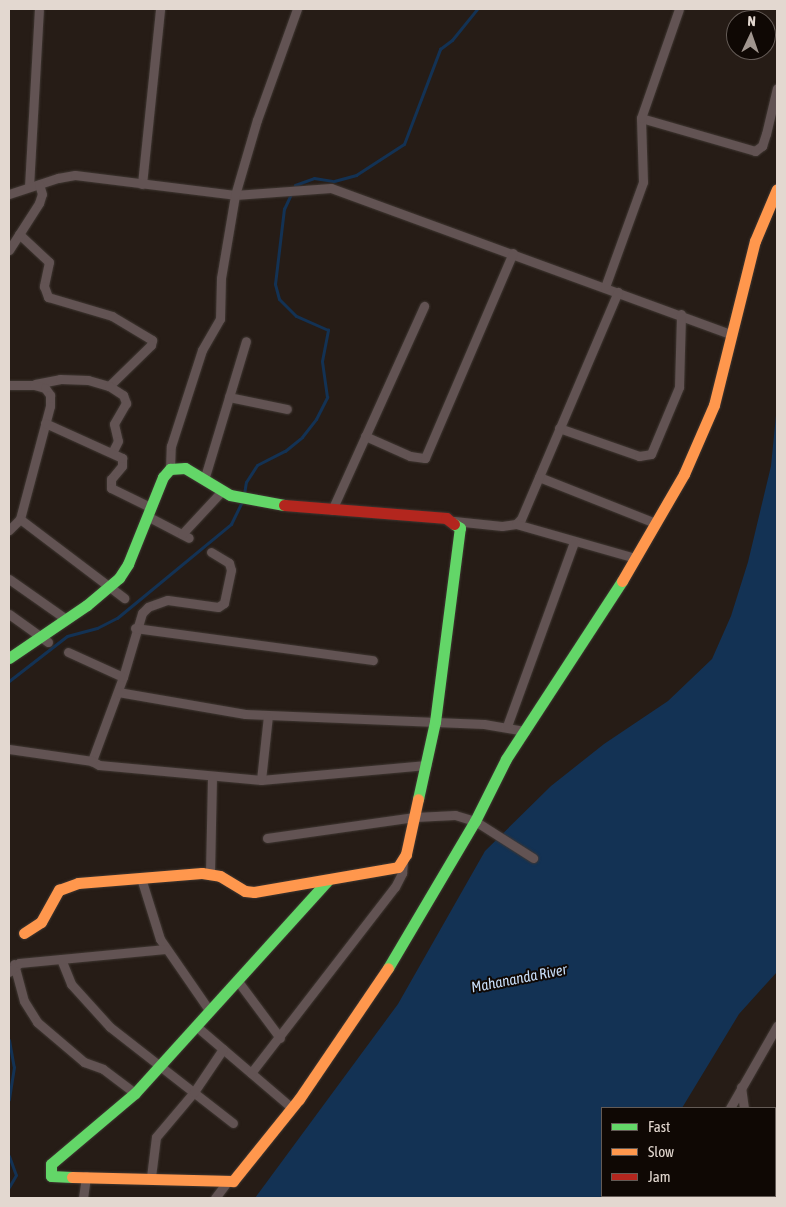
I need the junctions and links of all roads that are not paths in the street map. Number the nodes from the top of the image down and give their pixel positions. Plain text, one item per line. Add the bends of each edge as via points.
1 (160, 9) edge
2 (297, 9) edge
3 (679, 9) edge
4 (39, 10) edge
5 (777, 88) edge
6 (641, 118) junction
7 (39, 184) junction
8 (142, 184) junction
9 (29, 187) junction
10 (777, 189) edge
11 (9, 194) edge
12 (235, 195) junction
13 (19, 234) junction
14 (9, 250) edge
15 (513, 253) junction
16 (605, 287) junction
17 (618, 292) junction
18 (424, 306) dead end
19 (680, 314) junction
20 (730, 334) junction
21 (246, 341) dead end
22 (34, 384) junction
23 (9, 385) edge
24 (109, 386) junction
25 (229, 397) junction
26 (287, 409) dead end
27 (45, 423) junction
28 (559, 428) junction
29 (365, 436) junction
30 (112, 453) junction
31 (170, 469) junction
32 (539, 477) junction
33 (204, 480) junction
34 (226, 493) junction
35 (332, 510) junction
36 (149, 512) junction
37 (20, 519) junction
38 (454, 521) junction
39 (656, 523) junction
40 (516, 524) junction
41 (9, 530) edge
42 (574, 542) junction
43 (211, 552) dead end
44 (634, 558) junction
45 (9, 578) edge
46 (110, 589) junction
47 (124, 598) dead end
48 (9, 614) edge
49 (66, 619) junction
50 (135, 628) junction
51 (44, 639) junction
52 (68, 652) dead end
53 (9, 658) edge
54 (373, 660) dead end
55 (123, 678) junction
56 (118, 692) junction
57 (268, 716) junction
58 (435, 722) junction
59 (507, 726) junction
60 (525, 731) junction
61 (9, 749) edge
62 (92, 761) junction
63 (426, 765) junction
64 (212, 776) junction
65 (261, 780) junction
66 (415, 817) junction
67 (475, 821) junction
68 (267, 838) dead end
69 (534, 858) dead end
70 (403, 861) junction
71 (210, 873) junction
72 (141, 878) junction
73 (328, 880) junction
74 (24, 933) dead end
75 (165, 949) junction
76 (61, 959) junction
77 (11, 968) edge
78 (237, 980) junction
79 (209, 1010) junction
80 (196, 1026) junction
81 (777, 1026) edge
82 (280, 1038) junction
83 (223, 1049) junction
84 (161, 1066) junction
85 (251, 1073) junction
86 (741, 1087) junction
87 (194, 1092) junction
88 (135, 1093) junction
89 (731, 1107) edge
90 (744, 1107) edge
91 (292, 1108) junction
92 (232, 1123) dead end
93 (86, 1176) junction
94 (151, 1177) junction
95 (228, 1181) junction
96 (83, 1198) edge
97 (216, 1198) edge

1 - 8 street
2 - 12 street via 257,120
3 - 6 street
4 - 9 street
5 - 6 street via 762,146 755,151
6 - 16 street via 643,182
7 - 8 street via 76,175
7 - 9 street
7 - 13 street via 40,204
8 - 12 street
9 - 11 street
10 - 20 street via 755,241
12 - 15 street via 322,188 339,190
12 - 31 street via 221,278 220,319 202,350 169,454
13 - 14 street
13 - 24 street via 49,262 44,286 48,297 112,316 152,340 151,345
15 - 16 street
15 - 29 street via 425,458 410,456
16 - 17 street
17 - 19 street
17 - 28 street
18 - 29 street
19 - 20 street
19 - 28 street via 680,386 651,454 639,456
20 - 39 street via 707,427
21 - 25 street
22 - 23 street
22 - 24 street via 70,378
22 - 27 street via 45,388 50,395
24 - 30 street via 126,400 114,424 118,441
25 - 26 street
25 - 33 street
27 - 30 street
27 - 37 street
28 - 32 street
29 - 35 street
30 - 36 street via 122,462 110,488
31 - 33 street via 185,468
31 - 36 street via 163,477
32 - 39 street
32 - 40 street via 525,512
33 - 34 street
34 - 35 street via 254,501
34 - 36 street via 186,536
35 - 38 street
36 - 46 street via 128,564
37 - 41 street
37 - 46 street
38 - 40 street
38 - 58 street via 460,528
39 - 44 street
40 - 42 street
42 - 44 street
42 - 59 street
43 - 50 street via 229,563 231,570 224,603 218,607 167,600 140,612
44 - 60 street
45 - 49 street
46 - 47 street
46 - 49 street
48 - 51 street
49 - 51 street
50 - 54 street
50 - 55 street
51 - 53 street
52 - 55 street
55 - 56 street
56 - 57 street
56 - 62 street
57 - 58 street
57 - 65 street
58 - 59 street
58 - 63 street
59 - 60 street
60 - 67 street via 506,759
61 - 62 street
62 - 64 street via 99,765
63 - 65 street
63 - 66 street
64 - 65 street
64 - 71 street
66 - 67 street via 455,815
66 - 68 street
66 - 70 street
67 - 69 street
67 - 91 street via 380,982
70 - 73 street via 392,870
70 - 82 street via 402,873 395,887
71 - 72 street
71 - 73 street via 245,891
72 - 74 street via 66,886 54,895 40,922
72 - 75 street
73 - 78 street
75 - 76 street
75 - 79 street
76 - 77 street
76 - 84 street via 71,984 107,1024
77 - 88 street via 24,1002 37,1022 84,1062 103,1068
78 - 79 street
78 - 82 street
79 - 80 street
80 - 83 street
80 - 84 street
81 - 86 street
82 - 85 street
83 - 85 street
83 - 87 street
84 - 87 street
84 - 88 street
85 - 91 street
86 - 89 street
86 - 90 street
87 - 92 street
87 - 94 street via 156,1137
88 - 93 street via 51,1165 52,1176
91 - 95 street via 234,1180
93 - 94 street
93 - 96 street
94 - 95 street
95 - 97 street

